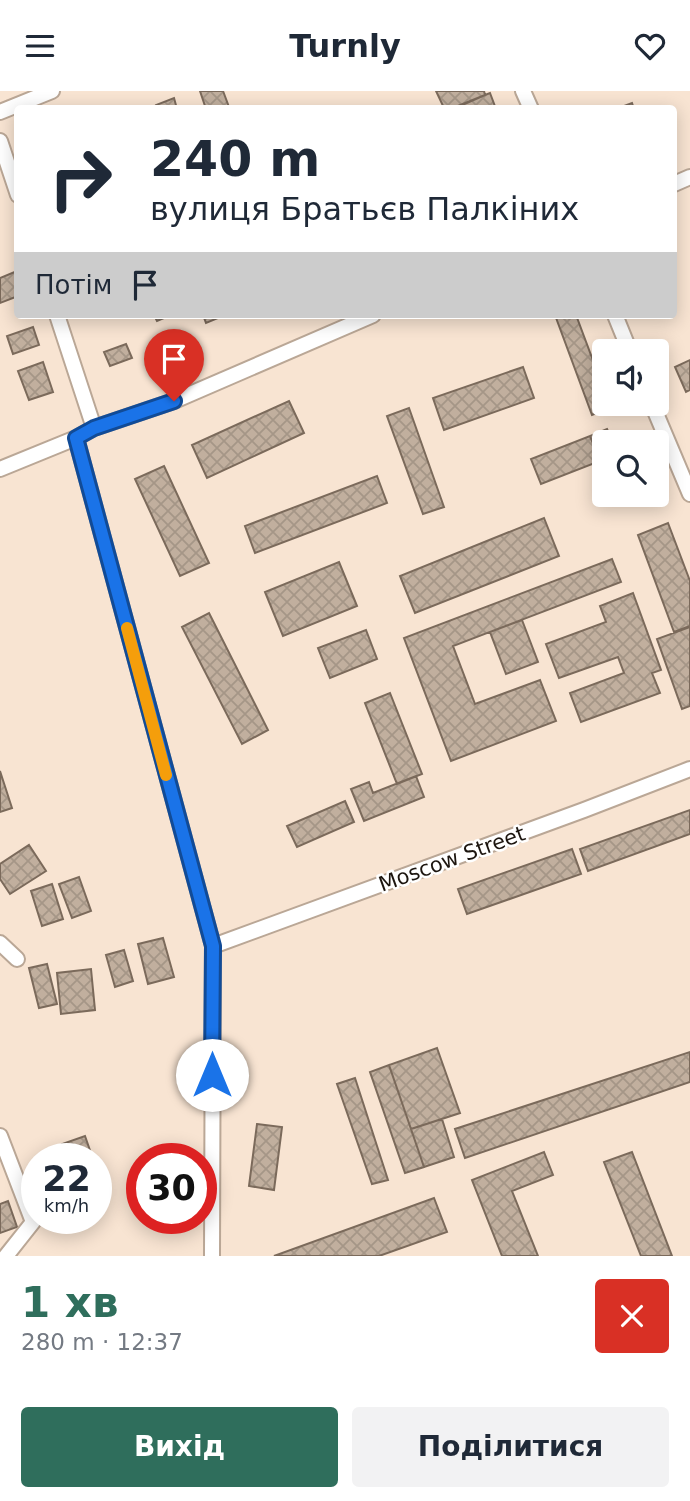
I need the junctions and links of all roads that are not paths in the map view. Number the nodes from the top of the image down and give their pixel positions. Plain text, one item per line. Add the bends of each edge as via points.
1 (52, 91) edge
2 (19, 105) edge
3 (0, 141) edge
4 (14, 183) edge
5 (58, 319) edge
6 (364, 319) edge
7 (617, 319) edge
8 (625, 339) edge
9 (657, 416) edge
10 (94, 428) junction
11 (76, 438) junction
12 (0, 469) edge
13 (690, 494) edge
14 (690, 769) edge
15 (0, 943) edge
16 (213, 946) junction
17 (17, 959) dead end
18 (0, 1136) edge
19 (6, 1256) edge
20 (212, 1256) edge

1 - 2 street
3 - 4 street
5 - 10 street
6 - 10 street via 174,401
7 - 8 street
9 - 13 street
10 - 11 street
11 - 12 street
11 - 16 street
14 - 16 street, Moscow Street
15 - 17 street
16 - 20 street
18 - 19 street via 33,1222

